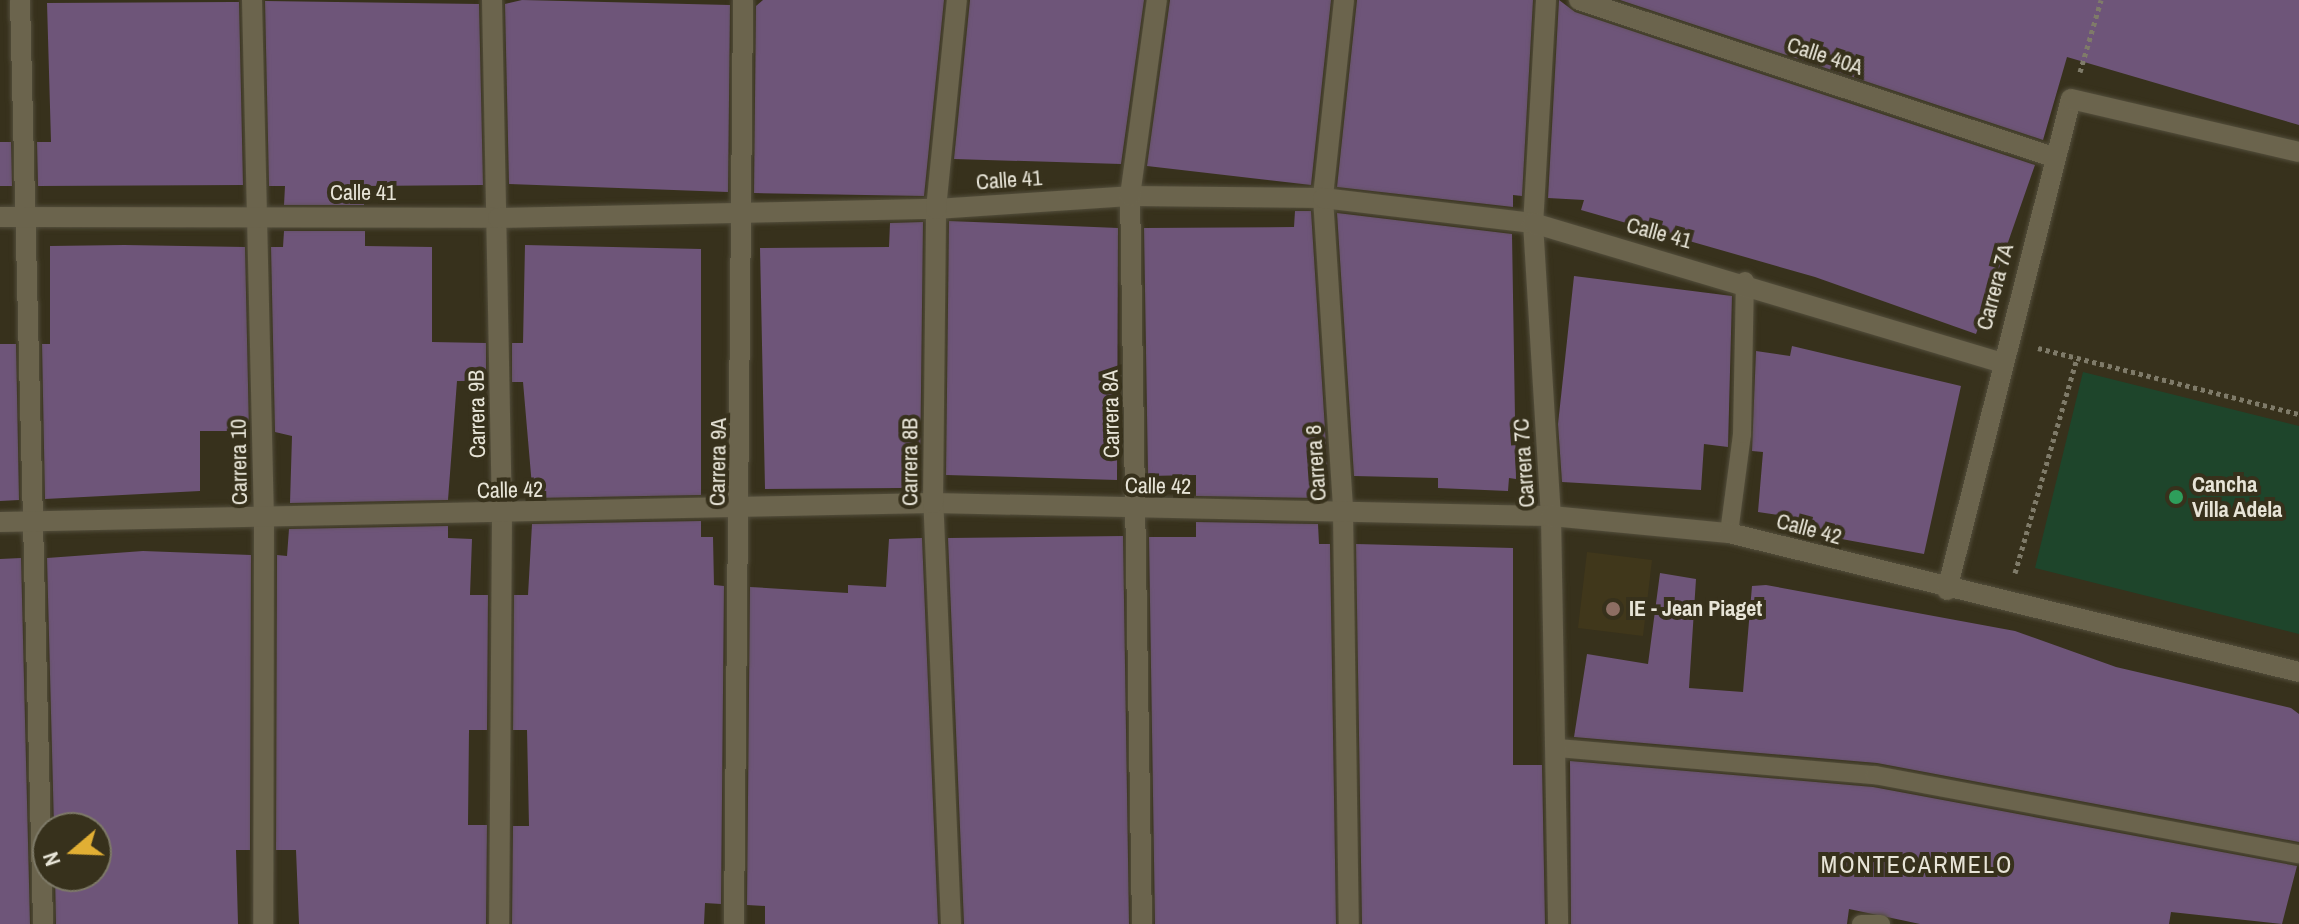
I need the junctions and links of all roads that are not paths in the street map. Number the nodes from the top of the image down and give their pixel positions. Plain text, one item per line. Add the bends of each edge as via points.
1 (20, 0) edge
2 (252, 0) edge
3 (492, 0) edge
4 (743, 0) edge
5 (957, 0) edge
6 (1157, 0) edge
7 (1344, 0) edge
8 (1546, 0) edge
9 (1579, 0) edge
10 (2299, 152) edge
11 (2056, 158) junction
12 (1130, 196) junction
13 (1323, 198) junction
14 (745, 209) junction
15 (936, 209) junction
16 (0, 217) edge
17 (24, 217) junction
18 (259, 217) junction
19 (498, 218) junction
20 (1533, 223) junction
21 (1745, 281) junction
22 (2000, 362) junction
23 (933, 503) junction
24 (1137, 510) junction
25 (741, 511) junction
26 (1343, 511) junction
27 (502, 514) junction
28 (1551, 516) junction
29 (264, 519) junction
30 (0, 522) edge
31 (32, 522) junction
32 (1729, 533) junction
33 (1947, 590) junction
34 (2299, 672) edge
35 (1558, 748) junction
36 (2299, 854) edge
37 (43, 924) edge
38 (263, 924) edge
39 (499, 924) edge
40 (734, 924) edge
41 (951, 924) edge
42 (1142, 924) edge
43 (1349, 924) edge
44 (1558, 924) edge
45 (1861, 924) edge
46 (1881, 924) edge

1 - 17 street
2 - 18 street, Carrera 10
3 - 19 street, Carrera 9B
4 - 14 street, Carrera 9A
5 - 15 street, Carrera 8B
6 - 12 street, Carrera 8A
7 - 13 street, Carrera 8
8 - 20 street, Carrera 7C
9 - 11 street, Calle 40A
10 - 11 street, Carrera 7A via 2071,99
11 - 22 street, Carrera 7A
12 - 13 street, Calle 41
12 - 15 street, Calle 41
12 - 24 street, Carrera 8A
13 - 20 street, Calle 41
13 - 26 street, Carrera 8
14 - 15 street, Calle 41
14 - 19 street, Calle 41
14 - 25 street, Carrera 9A
15 - 23 street, Carrera 8B
16 - 17 street, Calle 41
17 - 18 street, Calle 41
17 - 31 street
18 - 19 street, Calle 41
18 - 29 street, Carrera 10
19 - 27 street, Carrera 9B
20 - 21 street, Calle 41
20 - 28 street, Carrera 7C
21 - 22 street, Calle 41
21 - 32 lane via 1742,434
22 - 33 street, Carrera 7A
23 - 24 street, Calle 42
23 - 25 street, Calle 42
23 - 41 street, Carrera 8B
24 - 26 street, Calle 42
24 - 42 street, Carrera 8A
25 - 27 street, Calle 42
25 - 40 street, Carrera 9A
26 - 28 street, Calle 42
26 - 43 street, Carrera 8
27 - 29 street, Calle 42
27 - 39 street, Carrera 9B
28 - 32 street, Calle 42
28 - 35 street, Carrera 7C
29 - 31 street, Calle 42
29 - 38 street, Carrera 10
30 - 31 street, Calle 42
31 - 37 street
32 - 33 street, Calle 42
33 - 34 street, Calle 42
35 - 36 lane via 1875,775
35 - 44 street, Carrera 7C
45 - 46 lane

